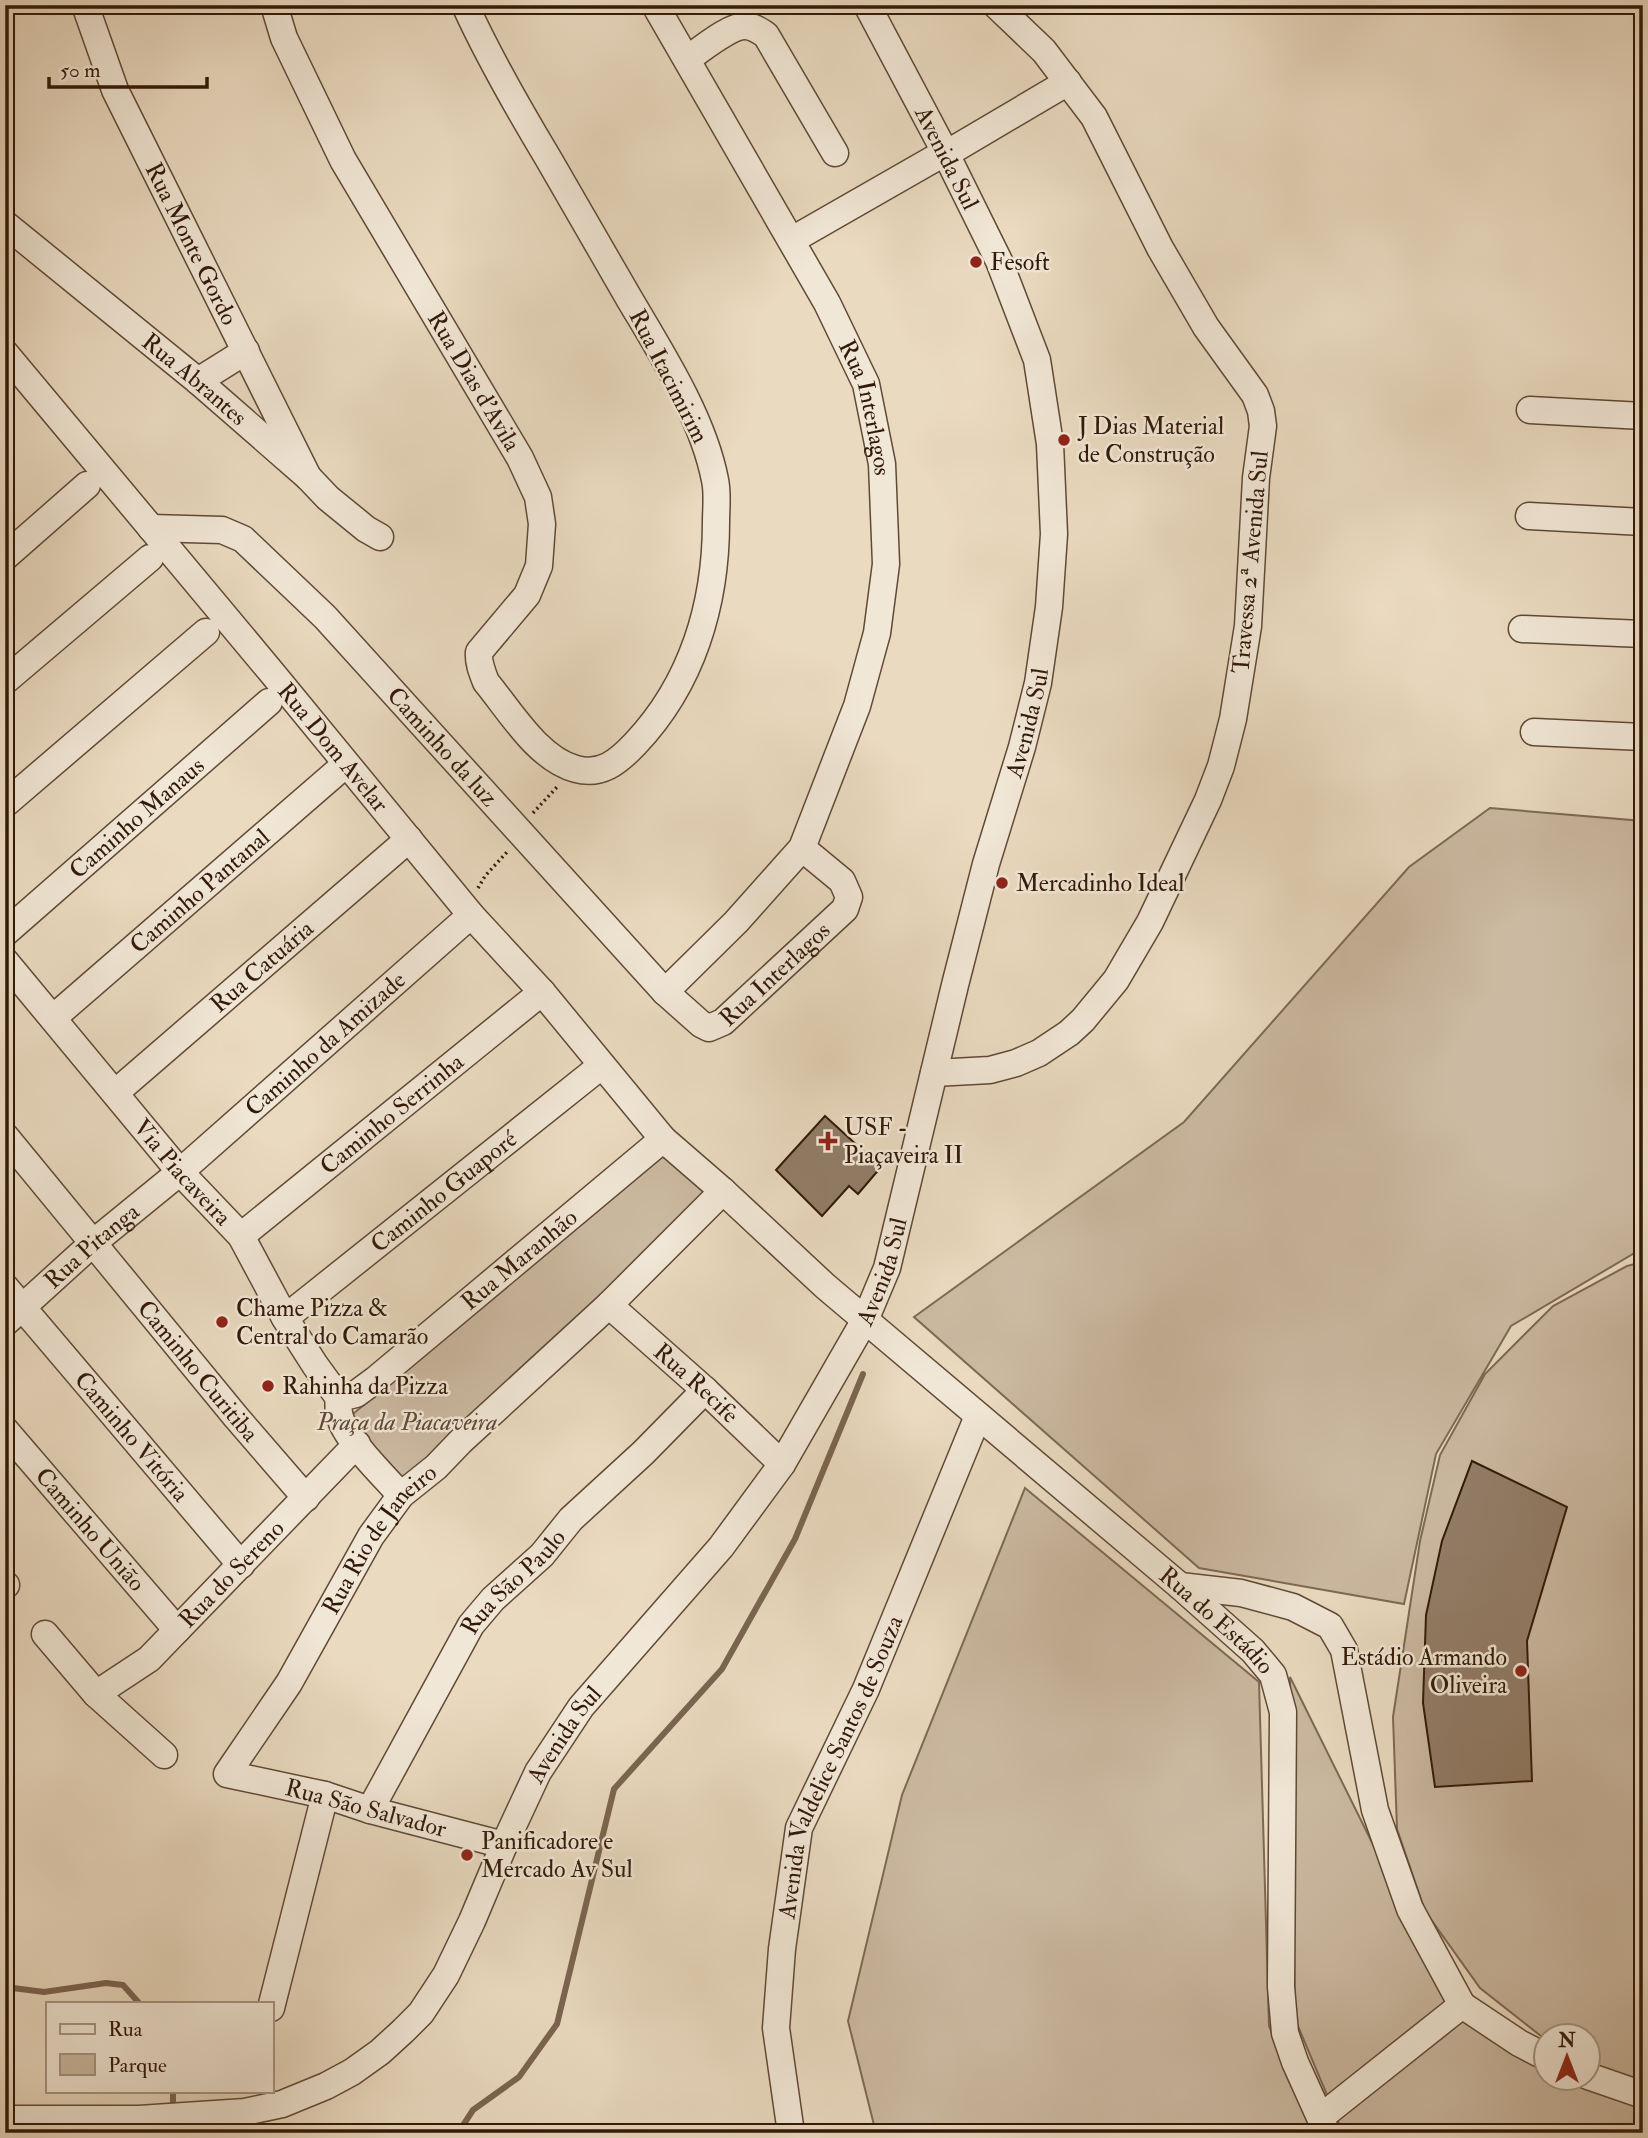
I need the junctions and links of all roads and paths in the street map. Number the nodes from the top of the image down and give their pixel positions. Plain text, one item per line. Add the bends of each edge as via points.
1 (85, 5) edge
2 (274, 5) edge
3 (465, 5) edge
4 (654, 5) edge
5 (867, 5) edge
6 (996, 5) edge
7 (687, 59) junction
8 (1068, 82) junction
9 (835, 153) dead end
10 (946, 154) junction
11 (5, 223) edge
12 (792, 240) junction
13 (246, 351) junction
14 (5, 353) edge
15 (198, 381) junction
16 (1530, 410) dead end
17 (1643, 416) edge
18 (308, 477) junction
19 (88, 485) dead end
20 (1529, 516) dead end
21 (1643, 522) edge
22 (151, 528) junction
23 (380, 537) dead end
24 (5, 557) edge
25 (150, 558) dead end
26 (1522, 629) dead end
27 (206, 632) dead end
28 (1643, 634) edge
29 (5, 681) edge
30 (269, 702) dead end
31 (1534, 732) dead end
32 (1643, 737) edge
33 (542, 751) joint
34 (346, 764) junction
35 (5, 804) edge
36 (409, 839) junction
37 (802, 848) junction
38 (471, 915) junction
39 (5, 933) edge
40 (5, 961) edge
41 (542, 992) junction
42 (665, 992) junction
43 (53, 1018) junction
44 (701, 1024) joint
45 (601, 1066) junction
46 (934, 1073) junction
47 (115, 1093) junction
48 (5, 1136) edge
49 (663, 1139) junction
50 (180, 1172) junction
51 (723, 1191) junction
52 (241, 1236) junction
53 (93, 1243) junction
54 (5, 1287) edge
55 (610, 1305) junction
56 (14, 1315) edge
57 (285, 1318) junction
58 (866, 1318) junction
59 (705, 1390) junction
60 (339, 1398) junction
61 (978, 1416) junction
62 (5, 1430) edge
63 (357, 1444) junction
64 (782, 1464) junction
65 (401, 1494) junction
66 (306, 1498) junction
67 (241, 1565) junction
68 (1180, 1586) junction
69 (177, 1630) junction
70 (45, 1634) dead end
71 (96, 1694) junction
72 (164, 1755) dead end
73 (227, 1774) joint
74 (325, 1795) junction
75 (370, 1810) junction
76 (504, 1845) junction
77 (273, 2002) edge
78 (1462, 2006) junction
79 (1532, 2050) edge
80 (1602, 2081) edge
81 (1643, 2095) edge
82 (248, 2101) edge
83 (5, 2119) edge
84 (134, 2124) edge
85 (1324, 2125) edge
86 (791, 2133) edge

1 - 13 street, Rua Monte Gordo via 116,90
2 - 33 street, Rua Dias d'Avila via 284,38 343,160 520,458 538,497 540,566 527,595 479,656 486,682
3 - 33 street, Rua Itacimirim via 493,65 657,345 699,426 716,482 714,574 705,621 684,676 662,711 608,768 574,769
4 - 7 street, Rua Interlagos
5 - 10 street, Avenida Sul
6 - 8 street, Travessa 2ª Avenida Sul via 1044,51
7 - 9 street via 733,28 757,29 766,35
7 - 12 street, Rua Interlagos
8 - 10 street
8 - 46 street, Travessa 2ª Avenida Sul via 1094,117 1206,327 1255,395 1261,411 1264,426 1256,478 1248,626 1221,766 1150,922 1115,980 1083,1020 1039,1053 990,1070
10 - 12 street
10 - 46 street, Avenida Sul via 1005,273 1037,360 1050,444 1054,534 1038,683 986,864
11 - 15 street, Rua Abrantes
12 - 37 street, Rua Interlagos via 866,384 882,464 886,564 877,633 857,706
13 - 15 street
13 - 18 street, Rua Monte Gordo
14 - 22 street, Rua Dom Avelar
15 - 18 street, Rua Abrantes
16 - 17 street
18 - 23 street, Rua Abrantes
19 - 24 street
20 - 21 street
22 - 34 street, Rua Dom Avelar
22 - 42 street, Caminho da luz via 222,530 243,539 325,617
25 - 29 street
26 - 28 street
27 - 35 street
30 - 39 street, Caminho Manaus
31 - 32 street
34 - 36 street, Rua Dom Avelar
34 - 43 street, Caminho Pantanal
36 - 38 street, Rua Dom Avelar
36 - 47 street, Rua Catuária
37 - 42 street, Rua Interlagos
37 - 44 street, Rua Interlagos via 842,881 849,897 845,909 723,1022 709,1028
38 - 41 street, Rua Dom Avelar
38 - 50 street, Caminho da Amizade
40 - 43 street, Via Piacaveira
41 - 45 street, Rua Dom Avelar
41 - 52 street, Caminho Serrinha
42 - 44 street, Caminho da luz
43 - 47 street, Via Piacaveira
45 - 49 street, Rua Dom Avelar
45 - 57 street, Caminho Guaporé
46 - 58 street, Avenida Sul via 887,1268
47 - 50 street, Via Piacaveira
48 - 53 street, Caminho Curitiba
49 - 51 street, Rua Dom Avelar
49 - 60 street, Rua Maranhão via 375,1380 356,1394
50 - 52 street, Via Piacaveira
50 - 53 street, Rua Pitanga
51 - 55 street, Rua Rio de Janeiro
51 - 58 street, Rua do Estádio
52 - 57 street, Via Piacaveira
53 - 56 street, Rua Pitanga
53 - 66 street, Caminho Curitiba
54 - 56 street, Caminho Vitória
55 - 59 street, Rua Recife
55 - 65 street, Rua Rio de Janeiro
56 - 67 street, Caminho Vitória
57 - 60 street, Via Piacaveira
58 - 61 street, Rua do Estádio
58 - 64 street, Avenida Sul
59 - 64 street, Rua Recife
59 - 75 street, Rua São Paulo via 571,1519 541,1556 471,1625
60 - 63 street via 341,1421
61 - 68 street, Rua do Estádio
61 - 86 street, Avenida Valdelice Santos de Souza via 866,1689 799,1828 776,2028
62 - 69 street, Caminho União
63 - 65 street
63 - 66 street, Rua do Sereno
64 - 76 street, Avenida Sul via 720,1547 581,1707 538,1772
65 - 73 street, Rua Rio de Janeiro via 371,1536 289,1683
66 - 67 street, Rua do Sereno
67 - 69 street, Rua do Sereno
68 - 78 street via 1241,1593 1293,1607 1330,1626 1344,1650 1375,1810 1410,1909
68 - 85 street, Rua do Estádio via 1253,1650 1273,1675 1283,1712 1280,1987 1285,2033
69 - 71 street, Rua do Sereno via 149,1658
70 - 71 street
71 - 72 street
73 - 74 street, Rua São Salvador
74 - 75 street, Rua São Salvador
74 - 77 street
75 - 76 street, Rua São Salvador
76 - 82 street, Avenida Sul via 446,1975 421,2013 380,2052 326,2086 282,2104
78 - 79 street
78 - 85 street
80 - 81 street
82 - 84 street, Avenida Sul via 216,2115
83 - 84 street, Avenida Sul

